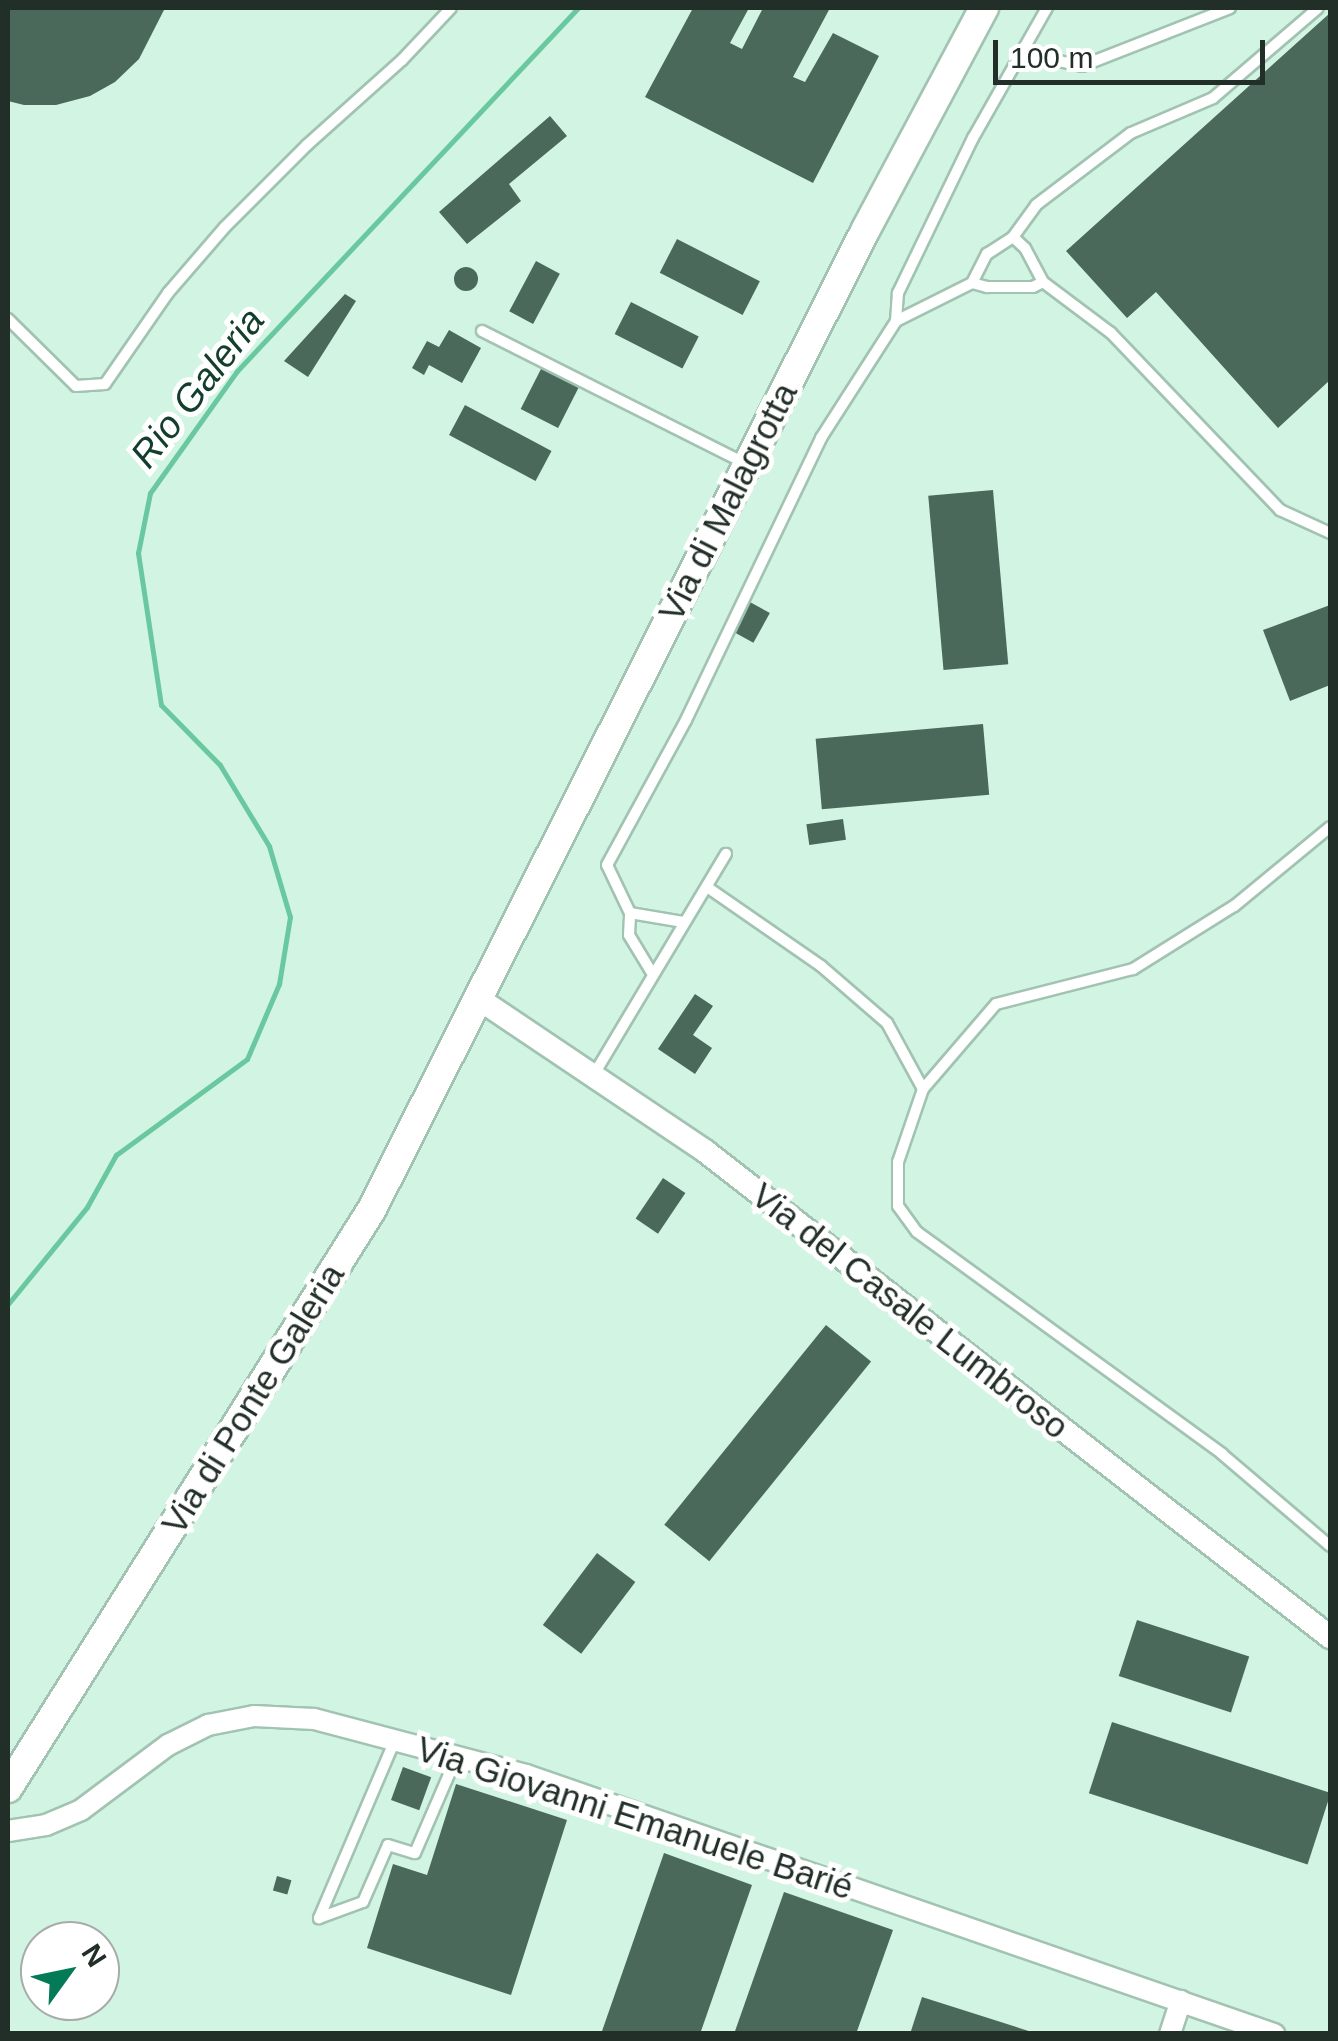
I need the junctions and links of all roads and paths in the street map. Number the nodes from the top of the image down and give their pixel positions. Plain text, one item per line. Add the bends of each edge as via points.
1 (451, 8) edge
2 (984, 8) edge
3 (1047, 8) edge
4 (1230, 8) edge
5 (1318, 8) edge
6 (1020, 52) junction
7 (1013, 237) junction
8 (972, 282) junction
9 (1042, 282) junction
10 (8, 319) edge
11 (896, 321) junction
12 (482, 330) dead end
13 (747, 465) junction
14 (1330, 534) edge
15 (1330, 828) edge
16 (726, 854) dead end
17 (707, 887) junction
18 (630, 913) junction
19 (683, 922) junction
20 (652, 973) junction
21 (480, 999) junction
22 (594, 1076) junction
23 (923, 1089) junction
24 (1330, 1546) edge
25 (1330, 1636) edge
26 (396, 1738) junction
27 (458, 1754) junction
28 (8, 1788) edge
29 (8, 1831) edge
30 (1181, 2002) junction
31 (1170, 2034) edge
32 (1274, 2034) edge

1 - 10 lane via 225,227 168,293 105,384 76,386
2 - 13 main road, Via di Malagrotta
3 - 6 lane
4 - 6 lane via 1082,66
5 - 7 lane via 1213,98 1115,144 1036,204
6 - 11 lane via 898,293
7 - 8 lane via 987,254
7 - 9 lane
8 - 9 lane via 987,288
8 - 11 lane
9 - 14 lane via 1111,334 1280,510
11 - 18 lane via 821,438 686,720 607,865
12 - 13 lane
13 - 21 main road, Via di Malagrotta
15 - 23 lane via 1234,906 1134,968 996,1004
16 - 17 lane
17 - 19 lane
17 - 23 lane via 821,966 887,1024
18 - 19 lane
18 - 20 lane via 629,935
19 - 20 lane
20 - 22 lane
21 - 22 street, Via del Casale Lumbroso
21 - 28 main road, Via di Ponte Galeria via 372,1209
22 - 25 street, Via del Casale Lumbroso via 717,1161
23 - 24 lane via 898,1162 898,1206 917,1232 1222,1454
26 - 27 street, Via Giovanni Emanuele Barié
26 - 27 lane via 319,1918 363,1902 388,1846 416,1853
26 - 29 street, Via Giovanni Emanuele Barié via 314,1719 234,1718 168,1745 81,1810
27 - 30 street, Via Giovanni Emanuele Barié
30 - 31 street
30 - 32 street, Via Giovanni Emanuele Barié

